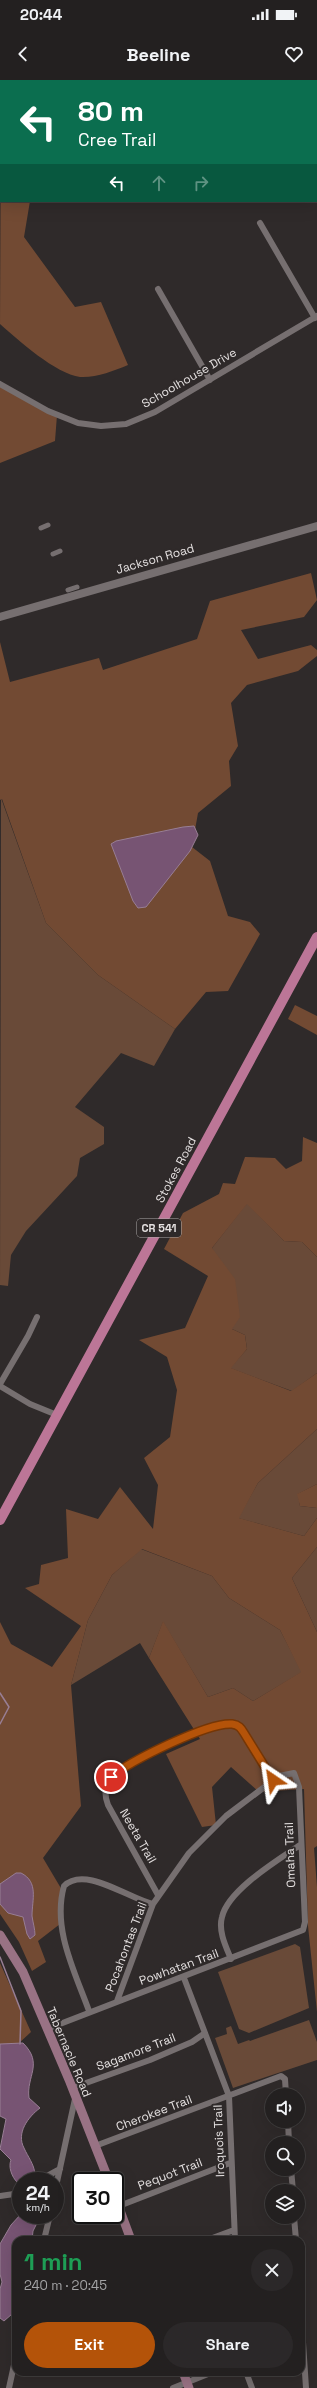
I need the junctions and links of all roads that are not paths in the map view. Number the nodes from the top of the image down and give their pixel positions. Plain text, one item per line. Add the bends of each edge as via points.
1 (260, 223) dead end
2 (158, 289) dead end
3 (316, 317) edge
4 (210, 380) junction
5 (0, 384) edge
6 (48, 525) dead end
7 (317, 526) edge
8 (41, 528) dead end
9 (60, 551) dead end
10 (53, 554) dead end
11 (77, 587) dead end
12 (68, 590) dead end
13 (0, 617) edge
14 (317, 937) edge
15 (36, 1317) dead end
16 (0, 1385) edge
17 (57, 1415) junction
18 (0, 1520) edge
19 (294, 1773) joint
20 (273, 1780) junction
21 (300, 1845) junction
22 (158, 1895) junction
23 (153, 1904) junction
24 (297, 1934) joint
25 (0, 1935) edge
26 (231, 1959) junction
27 (184, 1978) junction
28 (117, 2001) junction
29 (89, 2011) junction
30 (47, 2029) junction
31 (205, 2033) junction
32 (72, 2088) junction
33 (286, 2088) edge
34 (229, 2096) junction
35 (75, 2099) junction
36 (95, 2146) junction
37 (230, 2163) junction
38 (60, 2169) junction
39 (54, 2172) edge
40 (59, 2172) edge
41 (105, 2172) edge
42 (12, 2194) edge
43 (0, 2196) edge
44 (124, 2199) edge
45 (124, 2220) edge
46 (48, 2224) edge
47 (295, 2224) edge
48 (234, 2230) junction
49 (45, 2236) edge
50 (130, 2236) edge
51 (218, 2236) edge
52 (235, 2236) edge
53 (296, 2236) edge
54 (12, 2374) edge
55 (205, 2376) edge
56 (248, 2376) edge
57 (305, 2376) edge
58 (188, 2385) edge
59 (9, 2388) edge
60 (172, 2388) edge
61 (252, 2388) edge
62 (306, 2388) edge

1 - 3 street
2 - 4 street
3 - 4 street, Schoolhouse Drive
4 - 5 street, Schoolhouse Drive via 147,416 126,424 101,426 67,420
6 - 8 street
7 - 13 street, Jackson Road
9 - 10 street
11 - 12 street
14 - 17 main road, Stokes Road / CR 541
15 - 16 street
16 - 17 street via 30,1404
17 - 18 main road, Stokes Road / CR 541
19 - 20 street, Pocahontas Trail via 284,1774
19 - 21 street, Omaha Trail via 299,1787
20 - 22 street, Pocahontas Trail via 226,1816 189,1853
20 - 22 street, Neeta Trail via 239,1726 231,1724 210,1729 147,1754 111,1777 105,1788 108,1805
21 - 24 street, Omaha Trail via 304,1922 303,1930
21 - 26 street via 246,1886 226,1908 221,1918 223,1937
22 - 23 street, Pocahontas Trail
23 - 28 street, Pocahontas Trail
23 - 29 street via 84,1878 69,1881 64,1886 62,1931
24 - 26 street, Powhatan Trail
25 - 30 main road, Tabernacle Road via 23,1972
26 - 27 street, Powhatan Trail
27 - 28 street, Powhatan Trail
27 - 31 street, Iroquois Trail
28 - 29 street, Powhatan Trail
29 - 30 street, Powhatan Trail
30 - 32 main road, Tabernacle Road
31 - 32 street, Sagamore Trail via 192,2042 145,2062
31 - 34 street, Iroquois Trail
32 - 35 main road, Tabernacle Road
33 - 34 street, Cherokee Trail via 285,2079 281,2076
34 - 36 street, Cherokee Trail
34 - 37 street, Iroquois Trail
35 - 36 main road, Tabernacle Road
35 - 38 street
36 - 41 main road, Tabernacle Road
37 - 44 street, Pequot Trail
37 - 48 street, Iroquois Trail
38 - 39 street
38 - 40 street
42 - 43 street
45 - 50 main road
46 - 49 street
47 - 53 street
48 - 51 street
48 - 52 street, Iroquois Trail
54 - 59 street
55 - 58 street
56 - 61 street
57 - 62 street
58 - 60 street

